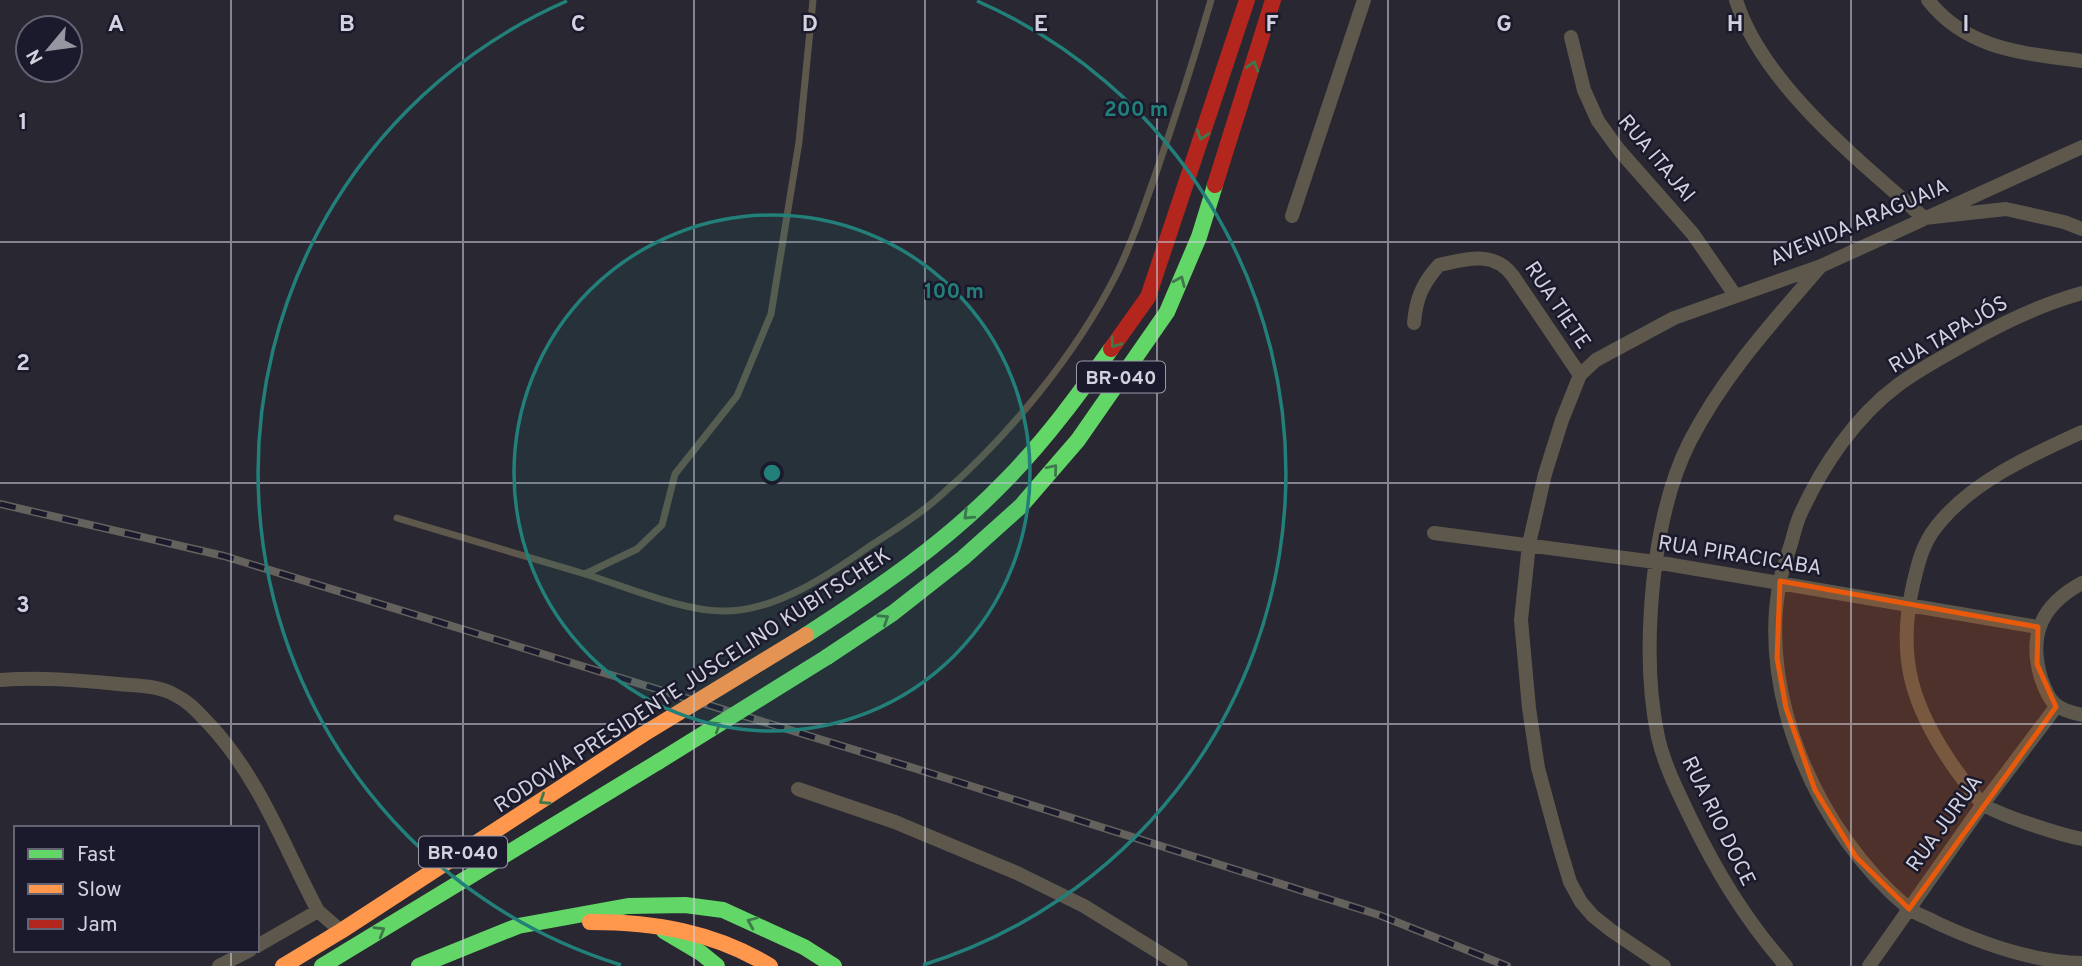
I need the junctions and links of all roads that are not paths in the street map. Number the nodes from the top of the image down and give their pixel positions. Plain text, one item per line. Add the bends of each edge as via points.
1 (813, 0) edge
2 (1211, 0) edge
3 (1247, 0) edge
4 (1273, 0) edge
5 (1364, 0) edge
6 (1736, 0) edge
7 (1928, 0) edge
8 (1571, 37) dead end
9 (2082, 61) edge
10 (2082, 147) edge
11 (1292, 216) dead end
12 (1924, 218) junction
13 (2082, 229) edge
14 (1821, 266) junction
15 (2082, 293) edge
16 (1735, 295) junction
17 (1414, 323) dead end
18 (1580, 375) junction
19 (2082, 432) edge
20 (397, 518) dead end
21 (1434, 533) dead end
22 (1529, 544) junction
23 (1655, 562) junction
24 (585, 574) junction
25 (1780, 582) junction
26 (2082, 583) edge
27 (1909, 605) junction
28 (2038, 627) junction
29 (0, 680) edge
30 (2056, 707) junction
31 (2082, 715) edge
32 (798, 789) dead end
33 (1983, 804) junction
34 (2082, 839) edge
35 (1909, 909) junction
36 (318, 911) junction
37 (653, 925) junction
38 (518, 926) junction
39 (341, 932) junction
40 (259, 945) edge
41 (804, 947) junction
42 (246, 952) edge
43 (2082, 963) edge
44 (763, 964) edge
45 (219, 966) edge
46 (283, 966) edge
47 (322, 966) edge
48 (419, 966) edge
49 (717, 966) edge
50 (834, 966) edge
51 (1181, 966) edge
52 (1664, 966) edge
53 (1786, 966) edge
54 (1869, 966) edge

1 - 24 lane via 799,142 771,314 737,396 675,474 663,525 637,549
2 - 24 lane via 1185,88 1117,274 1083,331 1032,399 939,498 804,589 760,606 729,611 696,608
3 -> 39 main road, RODOVIA PRESIDENTE JUSCELINO KUBITSCHEK / BR-040, bridge via 1149,297 1060,419 1008,479 890,581 642,735
47 -> 4 main road, BR-040, bridge via 893,614 1021,506 1078,440 1167,312 1199,237
5 - 11 street
6 - 12 street via 1767,61 1802,103
7 - 9 street via 1955,28 1975,39
8 - 16 street, RUA ITAJAI via 1584,90 1598,121 1693,234
10 - 12 street, AVENIDA ARAGUAIA
12 - 13 street via 2006,209
12 - 14 street, AVENIDA ARAGUAIA
14 - 16 street, AVENIDA ARAGUAIA
14 - 23 street, RUA RIO DOCE via 1720,387 1689,443 1665,508
15 - 25 street, RUA TAPAJÓS via 2006,321 1896,386 1855,426 1818,480 1799,516
16 - 18 street, AVENIDA ARAGUAIA via 1674,318 1596,360
17 - 18 street, RUA TIETE via 1416,301 1438,265 1487,258 1500,262
18 - 22 street via 1545,474
19 - 27 street via 2000,474 1956,503 1922,550
20 - 24 lane
21 - 22 street, RUA PIRACICABA
22 - 23 street, RUA PIRACICABA
22 - 52 street via 1521,620 1524,663 1538,768 1570,882 1581,902 1612,931
23 - 25 street, RUA PIRACICABA
23 - 53 street, RUA RIO DOCE via 1649,626 1658,739 1675,788 1702,842 1732,895
25 - 27 street, RUA PIRACICABA
25 - 35 street, RUA TAPAJÓS via 1777,658 1786,708 1815,790 1856,857
26 - 28 street via 2047,611
27 - 28 street, RUA PIRACICABA
27 - 33 street via 1905,639 1914,691 1943,750
28 - 30 street via 2037,664
29 - 36 street via 87,680 156,687 176,695 195,709 239,758
30 - 31 street
30 - 33 street, RUA JURUA
32 - 51 street via 895,822 1017,873 1084,906
33 - 34 street
33 - 35 street, RUA JURUA
35 - 43 street, RUA TAPAJÓS via 1994,945 2034,957
35 - 54 street, RUA JURUA
36 - 39 street
36 - 40 street
37 - 38 main road
37 - 44 main road via 707,936
37 - 49 main road
41 -> 38 main road via 723,910 685,905 628,906
38 - 48 main road
39 - 46 main road, RODOVIA PRESIDENTE JUSCELINO KUBITSCHEK / BR-040
41 - 44 main road via 772,951
41 - 50 main road
42 - 45 street

